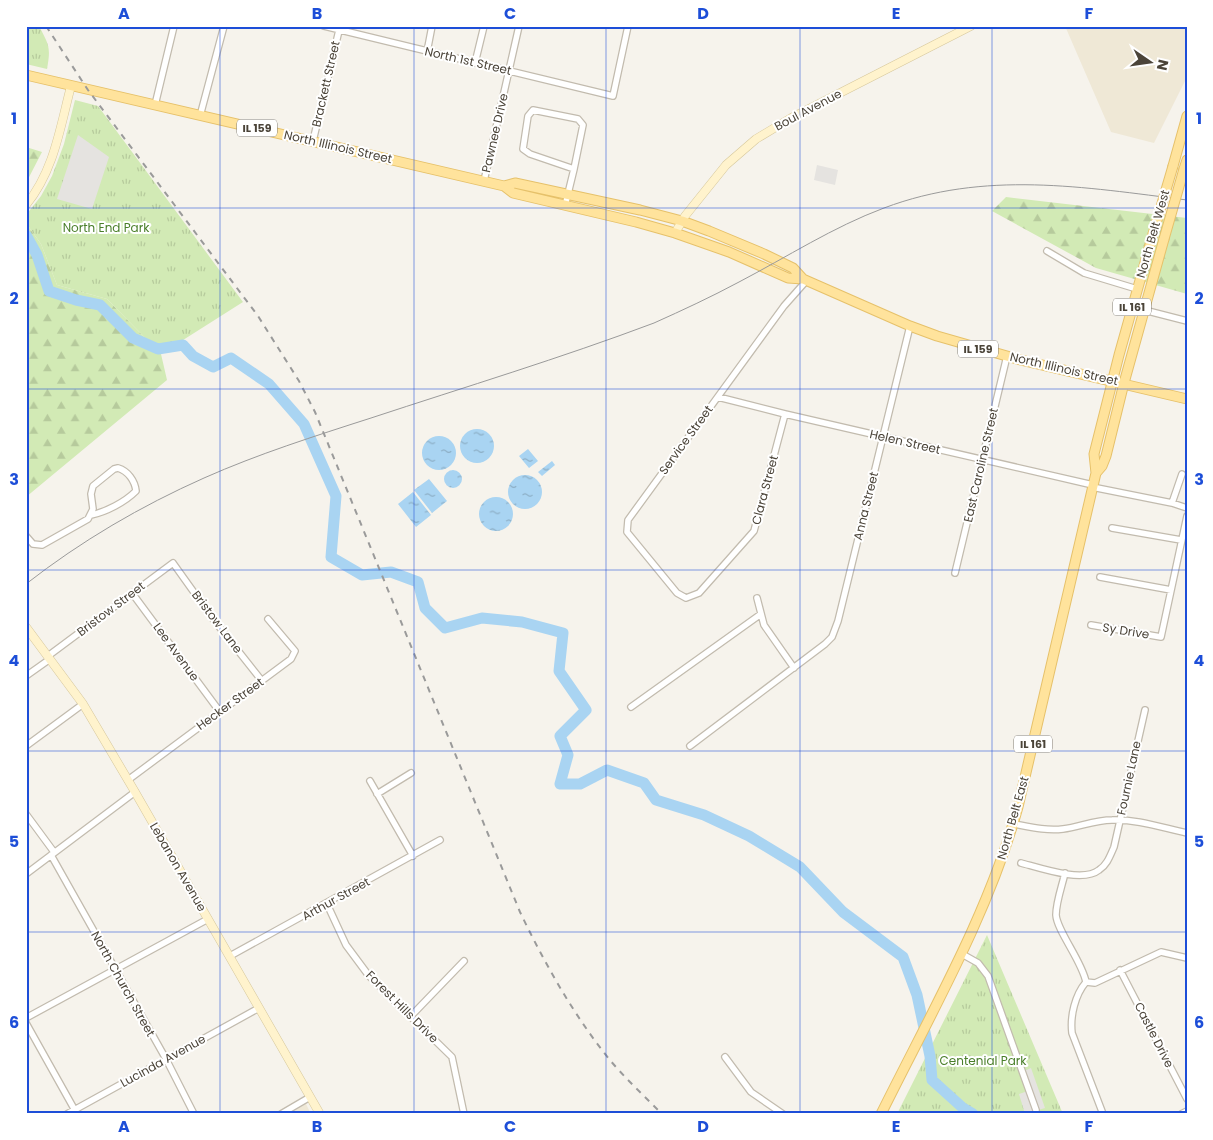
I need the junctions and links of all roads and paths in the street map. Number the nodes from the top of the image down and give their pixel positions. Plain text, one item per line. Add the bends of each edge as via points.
1 (174, 26) edge
2 (224, 26) edge
3 (324, 26) edge
4 (432, 26) edge
5 (484, 26) edge
6 (519, 26) edge
7 (628, 26) edge
8 (971, 26) edge
9 (339, 28) edge
10 (427, 52) junction
11 (475, 63) junction
12 (509, 71) junction
13 (26, 75) edge
14 (71, 86) junction
15 (155, 105) junction
16 (200, 116) junction
17 (1187, 116) edge
18 (313, 141) junction
19 (1186, 165) edge
20 (574, 169) junction
21 (484, 181) junction
22 (504, 186) junction
23 (568, 194) junction
24 (26, 205) edge
25 (565, 206) junction
26 (682, 221) junction
27 (675, 233) junction
28 (1047, 251) dead end
29 (805, 279) junction
30 (1137, 288) junction
31 (1144, 310) junction
32 (1187, 321) edge
33 (910, 326) junction
34 (1007, 356) junction
35 (1112, 381) junction
36 (1124, 383) junction
37 (718, 397) junction
38 (1187, 399) edge
39 (785, 414) junction
40 (883, 436) junction
41 (982, 459) junction
42 (1096, 474) junction
43 (1182, 474) dead end
44 (1093, 486) junction
45 (1172, 503) junction
46 (1187, 508) edge
47 (91, 515) junction
48 (1187, 516) edge
49 (1112, 528) dead end
50 (26, 536) edge
51 (1181, 540) junction
52 (174, 563) joint
53 (955, 573) dead end
54 (1100, 577) dead end
55 (1171, 590) junction
56 (132, 593) junction
57 (686, 598) joint
58 (757, 598) dead end
59 (761, 614) junction
60 (268, 619) dead end
61 (1091, 625) dead end
62 (26, 627) edge
63 (49, 658) junction
64 (794, 668) junction
65 (26, 676) edge
66 (262, 680) junction
67 (83, 704) junction
68 (632, 707) dead end
69 (1145, 710) dead end
70 (220, 712) junction
71 (26, 746) edge
72 (690, 746) dead end
73 (411, 773) dead end
74 (128, 780) junction
75 (370, 781) dead end
76 (135, 792) junction
77 (377, 794) junction
78 (26, 814) edge
79 (1120, 820) junction
80 (1014, 824) junction
81 (1187, 833) edge
82 (440, 840) dead end
83 (53, 854) junction
84 (413, 856) junction
85 (1021, 863) dead end
86 (1065, 873) junction
87 (26, 874) edge
88 (327, 904) junction
89 (208, 919) junction
90 (962, 954) junction
91 (230, 956) junction
92 (1187, 958) edge
93 (464, 961) dead end
94 (115, 970) junction
95 (1120, 970) junction
96 (1086, 982) junction
97 (259, 1008) junction
98 (411, 1016) junction
99 (26, 1018) edge
100 (26, 1023) edge
101 (725, 1056) dead end
102 (166, 1059) junction
103 (310, 1097) junction
104 (1187, 1099) edge
105 (1036, 1110) dead end
106 (1187, 1111) edge
107 (76, 1112) edge
108 (67, 1114) edge
109 (194, 1114) edge
110 (281, 1114) edge
111 (320, 1114) edge
112 (464, 1114) edge
113 (783, 1114) edge
114 (881, 1114) edge
115 (1103, 1114) edge
116 (1181, 1114) edge

1 - 15 street
2 - 16 street
3 - 9 street, North 1st Street
4 - 10 street
5 - 11 street
6 - 12 street, Pawnee Drive
7 - 12 street, North 1st Street via 613,96
8 - 26 main road, Boul Avenue via 756,139 726,165
9 - 10 street, North 1st Street
9 - 18 street, Brackett Street
10 - 11 street, North 1st Street
11 - 12 street, North 1st Street
12 - 21 street, Pawnee Drive
13 - 14 main road, North Illinois Street / IL 159
14 - 15 main road, North Illinois Street / IL 159
14 - 24 main road via 45,177
15 - 16 main road, North Illinois Street / IL 159
16 - 18 main road, North Illinois Street / IL 159
17 - 30 main road, North Belt West / IL 161, bridge
18 - 21 main road, North Illinois Street / IL 159
19 - 31 main road, North Belt West / IL 161, bridge
20 - 20 street via 583,124 578,119 533,110 528,116 523,149
20 - 23 street
21 - 22 main road, North Illinois Street / IL 159
22 - 23 main road, North Illinois Street / IL 159 via 515,183
22 - 25 main road, North Illinois Street / IL 159 via 513,194
23 - 25 street
23 - 26 main road, North Illinois Street / IL 159
25 - 27 main road, North Illinois Street / IL 159
26 - 27 main road, Boul Avenue
26 - 29 main road, North Illinois Street / IL 159 via 764,254 793,268
27 - 29 main road, North Illinois Street / IL 159 via 788,278
28 - 30 street via 1084,273
29 - 33 main road, North Illinois Street / IL 159
29 - 37 street, Service Street
30 - 35 main road, North Belt West / IL 161
31 - 32 street
31 - 36 main road, North Belt West / IL 161
33 - 34 main road, North Illinois Street / IL 159
33 - 40 street, Anna Street
34 - 35 main road, North Illinois Street / IL 159
34 - 41 street, East Caroline Street
35 - 36 main road, North Illinois Street / IL 159
35 - 42 main road, North Belt East / IL 161 via 1094,454
36 - 38 main road, North Illinois Street / IL 159
36 - 42 main road, North Belt East / IL 161 via 1106,456
37 - 39 street, Helen Street
37 - 57 street, Service Street via 628,520 627,532 677,593
39 - 40 street, Helen Street
39 - 57 street, Clara Street via 754,531 699,593
40 - 41 street, Helen Street
40 - 64 street, Anna Street via 832,637
41 - 44 street, Helen Street
41 - 53 street, East Caroline Street
42 - 44 main road, North Belt East / IL 161
43 - 45 street
44 - 45 street, Helen Street
44 - 80 main road, North Belt East / IL 161
45 - 46 street, Helen Street
47 - 47 street via 102,512 136,491 128,472 114,469 93,486
47 - 50 street via 42,545 33,544
48 - 51 street
49 - 51 street
51 - 55 street
52 - 56 street, Bristow Street
52 - 66 street, Bristow Lane
54 - 55 street
55 - 61 street, Sy Drive via 1161,637
56 - 63 street, Bristow Street
56 - 70 street, Lee Avenue
58 - 59 street
59 - 64 street via 764,625
59 - 68 street
60 - 66 street, Hecker Street via 295,650 292,659
62 - 63 main road, Lebanon Avenue
63 - 65 street, Bristow Street
63 - 67 main road, Lebanon Avenue
64 - 72 street, Anna Street
66 - 70 street, Hecker Street
67 - 71 street
67 - 74 main road, Lebanon Avenue
69 - 79 street, Fournie Lane
70 - 74 street, Hecker Street
73 - 77 street
74 - 76 main road, Lebanon Avenue
75 - 77 street
76 - 83 street
76 - 89 main road, Lebanon Avenue
77 - 84 street
78 - 83 street, North Church Street
79 - 80 street via 1103,820 1053,830
79 - 81 street
79 - 86 street, Fournie Lane via 1114,847 1100,870 1086,875
80 - 90 main road, North Belt East / IL 161 via 984,907
82 - 84 street, Arthur Street
83 - 87 street
83 - 94 street, North Church Street
84 - 88 street, Arthur Street
85 - 86 street, Fournie Lane
86 - 96 street via 1057,920
88 - 91 street, Arthur Street
88 - 98 street, Forest Hills Drive via 346,945 369,976
89 - 91 main road, Lebanon Avenue
89 - 94 street
90 - 105 street via 978,963 988,976
90 - 114 main road, North Belt East / IL 161
91 - 97 main road, Lebanon Avenue
92 - 95 street via 1162,952
93 - 98 street
94 - 99 street
94 - 102 street, North Church Street
95 - 96 street via 1095,983
95 - 104 street, Castle Drive
96 - 115 street via 1078,992 1072,1033
97 - 102 street, Lucinda Avenue
97 - 103 main road, Lebanon Avenue
98 - 112 street, Forest Hills Drive via 452,1056
100 - 107 street
101 - 113 street via 752,1092
102 - 107 street, Lucinda Avenue
102 - 109 street, North Church Street
103 - 110 street
103 - 111 main road, Lebanon Avenue
106 - 116 street
107 - 108 street, Lucinda Avenue

